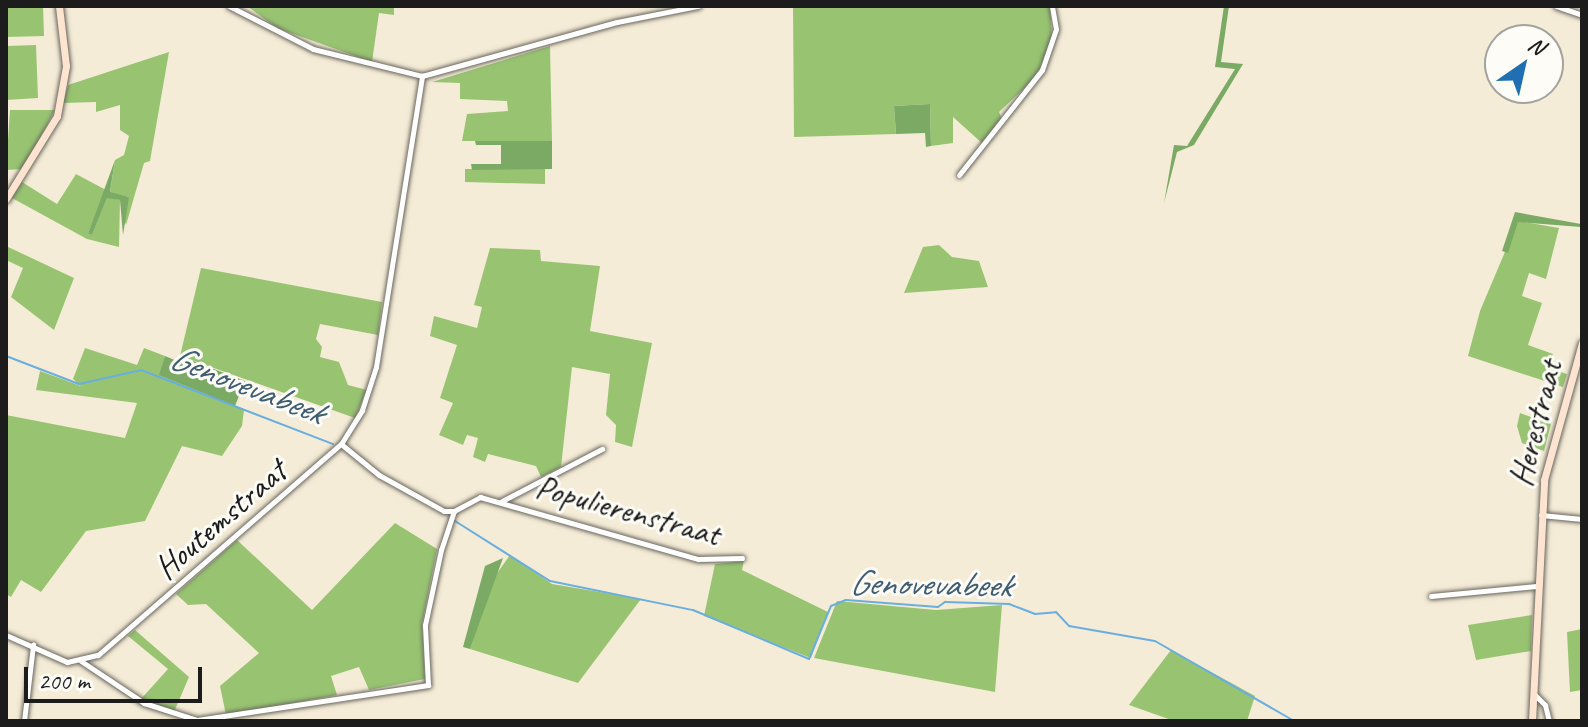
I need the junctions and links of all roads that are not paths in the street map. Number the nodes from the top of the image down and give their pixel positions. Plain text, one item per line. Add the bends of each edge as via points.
1 (59, 6) edge
2 (229, 6) edge
3 (698, 6) edge
4 (1052, 6) edge
5 (1556, 6) edge
6 (1582, 15) edge
7 (422, 76) junction
8 (959, 175) dead end
9 (6, 199) edge
10 (1582, 343) edge
11 (341, 444) junction
12 (602, 449) dead end
13 (502, 501) junction
14 (454, 511) junction
15 (1540, 515) junction
16 (1582, 519) edge
17 (742, 558) dead end
18 (1537, 586) junction
19 (1431, 596) dead end
20 (6, 635) edge
21 (33, 645) junction
22 (81, 661) junction
23 (1534, 694) junction
24 (24, 721) edge
25 (1532, 721) edge
26 (1549, 721) edge

1 - 9 street via 66,66 57,116
2 - 7 street via 313,49
3 - 7 street via 617,22
4 - 8 street via 1056,29 1042,70
5 - 6 street
7 - 11 street, Houtemstraat via 376,367 362,410
10 - 15 street, Herestraat via 1551,445
11 - 14 street via 379,475 444,511
11 - 22 street, Houtemstraat via 106,649
12 - 13 street, Populierenstraat
13 - 14 street, Populierenstraat via 480,497
13 - 17 street, Populierenstraat via 698,559
14 - 22 street via 427,609 428,685 197,720 144,703
15 - 16 street, Herestraat
15 - 18 street, Herestraat
18 - 19 street
18 - 23 street, Herestraat
20 - 21 street
21 - 22 street via 60,660
21 - 24 street
23 - 25 street, Herestraat
23 - 26 street via 1545,705

